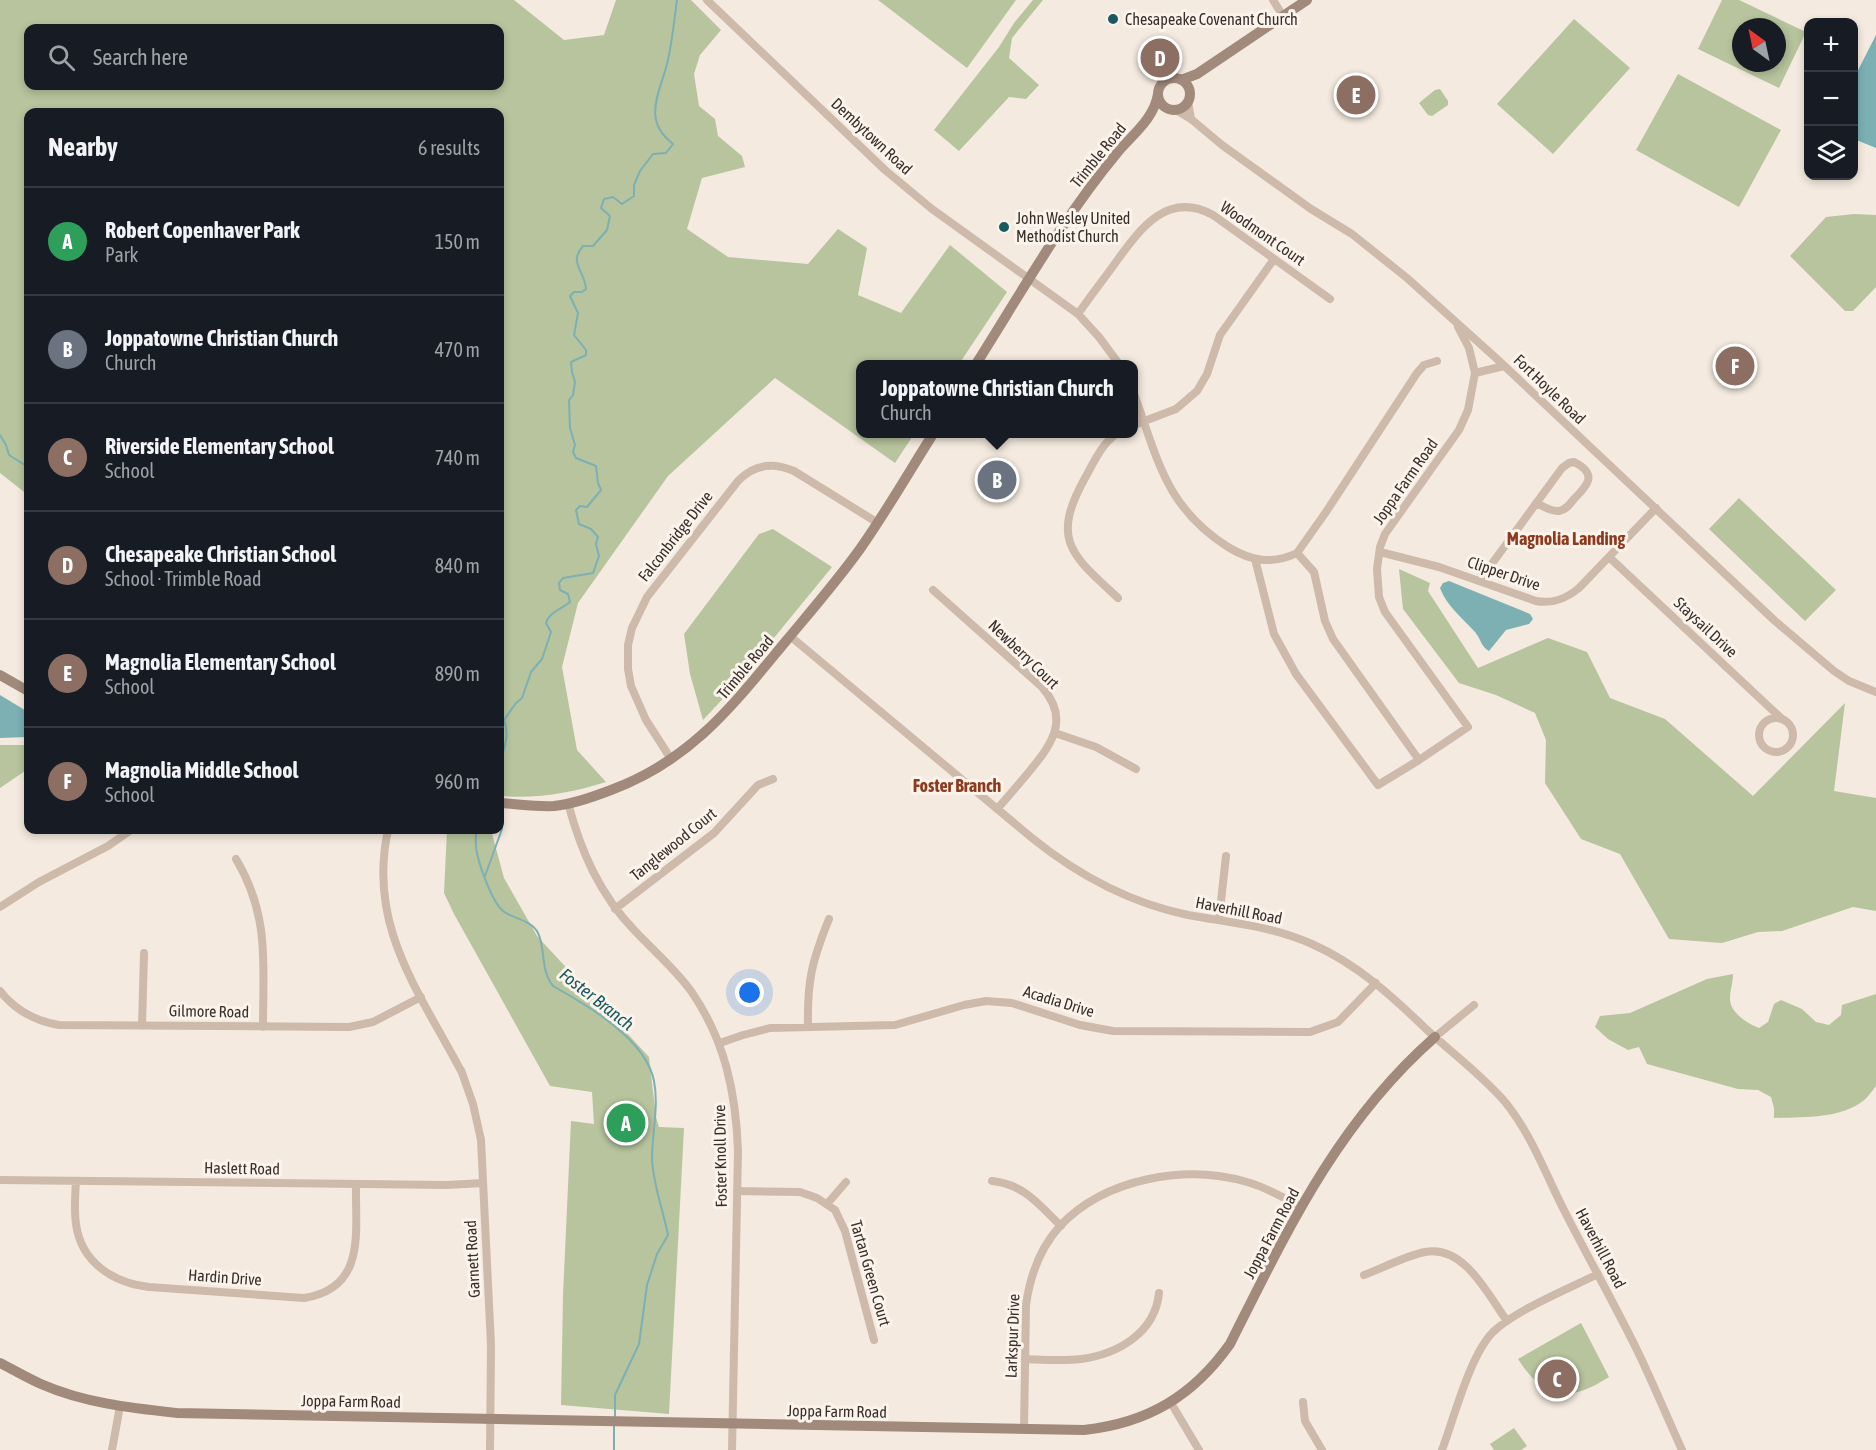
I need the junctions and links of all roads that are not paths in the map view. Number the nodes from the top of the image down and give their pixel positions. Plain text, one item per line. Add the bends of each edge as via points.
1 (707, 0) edge
2 (1273, 0) edge
3 (1307, 0) edge
4 (1282, 16) junction
5 (1197, 74) junction
6 (1181, 80) junction
7 (1158, 94) junction
8 (1189, 97) junction
9 (1173, 110) junction
10 (1149, 118) junction
11 (1191, 119) junction
12 (1274, 259) junction
13 (1029, 281) junction
14 (1330, 299) dead end
15 (1078, 314) junction
16 (1455, 321) junction
17 (979, 360) edge
18 (1116, 360) edge
19 (1437, 361) dead end
20 (1504, 366) junction
21 (1475, 373) junction
22 (1138, 405) edge
23 (1144, 421) junction
24 (1138, 423) edge
25 (931, 438) edge
26 (1112, 438) edge
27 (1536, 503) junction
28 (1656, 508) junction
29 (878, 523) junction
30 (1380, 552) junction
31 (1297, 553) junction
32 (1609, 557) junction
33 (1255, 560) junction
34 (1480, 580) junction
35 (933, 590) dead end
36 (1118, 598) dead end
37 (790, 636) junction
38 (0, 675) edge
39 (24, 689) edge
40 (1876, 692) edge
41 (1782, 719) junction
42 (1055, 733) junction
43 (671, 759) junction
44 (1419, 760) junction
45 (1136, 769) dead end
46 (774, 778) dead end
47 (504, 803) edge
48 (568, 803) junction
49 (998, 809) junction
50 (125, 834) edge
51 (387, 834) edge
52 (1226, 856) dead end
53 (236, 859) dead end
54 (0, 907) edge
55 (615, 909) junction
56 (829, 919) dead end
57 (1219, 919) junction
58 (144, 952) dead end
59 (1376, 983) junction
60 (0, 991) edge
61 (421, 997) junction
62 (1474, 1005) dead end
63 (142, 1026) junction
64 (808, 1026) junction
65 (263, 1027) junction
66 (1435, 1037) junction
67 (720, 1043) junction
68 (0, 1180) edge
69 (76, 1181) junction
70 (992, 1181) dead end
71 (846, 1182) dead end
72 (483, 1183) junction
73 (356, 1184) junction
74 (737, 1191) junction
75 (827, 1204) junction
76 (1301, 1207) junction
77 (1061, 1226) junction
78 (1598, 1274) junction
79 (1364, 1275) dead end
80 (1159, 1293) dead end
81 (1507, 1321) junction
82 (874, 1340) dead end
83 (1025, 1359) junction
84 (0, 1363) edge
85 (1303, 1402) dead end
86 (1170, 1403) junction
87 (120, 1406) junction
88 (490, 1419) junction
89 (732, 1424) junction
90 (1024, 1429) junction
91 (112, 1450) edge
92 (489, 1450) edge
93 (732, 1450) edge
94 (1199, 1450) edge
95 (1322, 1450) edge
96 (1443, 1450) edge
97 (1682, 1450) edge

1 - 13 street, Dembytown Road via 885,170
2 - 4 street
3 - 4 street
4 - 5 street
5 - 6 street
5 - 8 street
6 - 7 street via 1166,81
6 - 8 street via 1189,87
7 - 9 street via 1162,104
7 - 10 street, Trimble Road
8 - 9 street via 1185,106
8 - 11 street
9 - 10 street, Trimble Road
9 - 11 street, Fort Hoyle Road
10 - 13 street, Trimble Road via 1088,190
11 - 16 street, Fort Hoyle Road via 1222,146 1352,234
12 - 14 street, Woodmont Court
12 - 15 street, Woodmont Court via 1205,211 1171,210 1141,229
12 - 23 street via 1221,335 1197,391 1176,409
13 - 15 street, Dembytown Road
13 - 17 street, Trimble Road
15 - 18 street, Dembytown Road
16 - 20 street, Fort Hoyle Road
16 - 21 street, Joppa Farm Road via 1469,348
19 - 31 street via 1424,365 1417,373
20 - 21 street
20 - 28 street, Fort Hoyle Road
21 - 30 street, Joppa Farm Road via 1468,410 1459,430 1385,534
22 - 23 street
23 - 24 street
23 - 33 street via 1162,473 1185,511 1216,540
25 - 29 street, Trimble Road
26 - 36 street via 1073,498 1067,529 1075,556
27 - 27 street via 1569,463 1575,462 1588,474 1587,486 1563,510 1557,512
27 - 34 street
28 - 32 street, Clipper Drive
28 - 40 street, Fort Hoyle Road via 1834,671
29 - 37 street, Trimble Road
29 - 43 street, Falconbridge Drive via 781,466 756,468 738,481 647,597 632,628 628,645 631,686 646,720
30 - 34 street, Clipper Drive
30 - 44 street, Joppa Farm Road via 1377,583 1386,612 1468,727
31 - 33 street via 1277,560
31 - 44 street via 1314,572 1333,639
32 - 34 street, Clipper Drive via 1574,593 1551,603
32 - 41 street, Staysail Drive
33 - 44 street via 1274,634 1296,674 1378,785
35 - 42 street, Newberry Court via 1047,694 1054,707
37 - 43 street, Trimble Road via 724,714
37 - 49 street, Haverhill Road
38 - 39 street
41 - 41 street, Staysail Drive via 1793,731 1792,742 1785,750 1769,751 1761,743 1760,732 1766,722
42 - 45 street via 1096,747
42 - 49 street via 1042,756
43 - 48 street, Trimble Road via 625,785
46 - 55 street, Tanglewood Court via 758,785 714,832
47 - 48 street, Trimble Road
48 - 55 street, Foster Knoll Drive via 586,859
49 - 57 street, Haverhill Road via 1063,862 1109,888 1154,906
50 - 54 street
51 - 61 street, Garnett Road via 383,866 387,912 399,954
52 - 57 street
53 - 65 street via 255,897 262,927
55 - 67 street, Foster Knoll Drive via 684,982
56 - 64 street via 812,962
57 - 59 street, Haverhill Road via 1298,939 1329,953
58 - 63 street
59 - 64 street, Acadia Drive via 1338,1022 1310,1032 1113,1031 994,1001 964,1005 895,1025
59 - 66 street, Haverhill Road
60 - 63 street, Gilmore Road via 29,1016 50,1023
61 - 65 street, Gilmore Road via 361,1026
61 - 72 street, Garnett Road via 461,1071 473,1104 480,1129
62 - 66 street, Joppa Farm Road
63 - 65 street, Gilmore Road
64 - 67 street, Acadia Drive via 762,1030
66 - 76 street, Joppa Farm Road via 1353,1125
66 - 78 street, Haverhill Road via 1492,1087 1520,1122
67 - 74 street, Foster Knoll Drive via 736,1106
68 - 69 street, Haslett Road
69 - 73 street, Haslett Road
69 - 73 street, Hardin Drive via 76,1226 82,1243 96,1265 114,1278 149,1287 304,1298 325,1293 346,1276 354,1250
70 - 77 street via 1016,1187
71 - 75 street
72 - 73 street, Haslett Road
72 - 88 street, Garnett Road via 491,1345
74 - 75 street via 800,1192
74 - 89 street, Foster Knoll Drive
75 - 82 street, Tartan Green Court via 841,1221
76 - 77 street, Larkspur Drive via 1247,1182 1206,1175 1179,1176 1145,1180 1116,1190 1090,1203
76 - 86 street, Joppa Farm Road via 1230,1344 1200,1379
77 - 83 street, Larkspur Drive via 1043,1250 1030,1280
78 - 81 street
78 - 97 street, Haverhill Road
79 - 81 street via 1427,1252 1445,1253 1468,1266
80 - 83 street via 1152,1320 1119,1347 1078,1359
81 - 96 street via 1479,1352
83 - 90 street, Larkspur Drive
84 - 87 street, Joppa Farm Road via 51,1388
85 - 95 street via 1305,1421
86 - 90 street, Joppa Farm Road via 1136,1419 1099,1428
86 - 94 street
87 - 88 street, Joppa Farm Road via 177,1413
87 - 91 street
88 - 89 street, Joppa Farm Road
88 - 92 street, Garnett Road
89 - 90 street, Joppa Farm Road
89 - 93 street, Foster Knoll Drive

